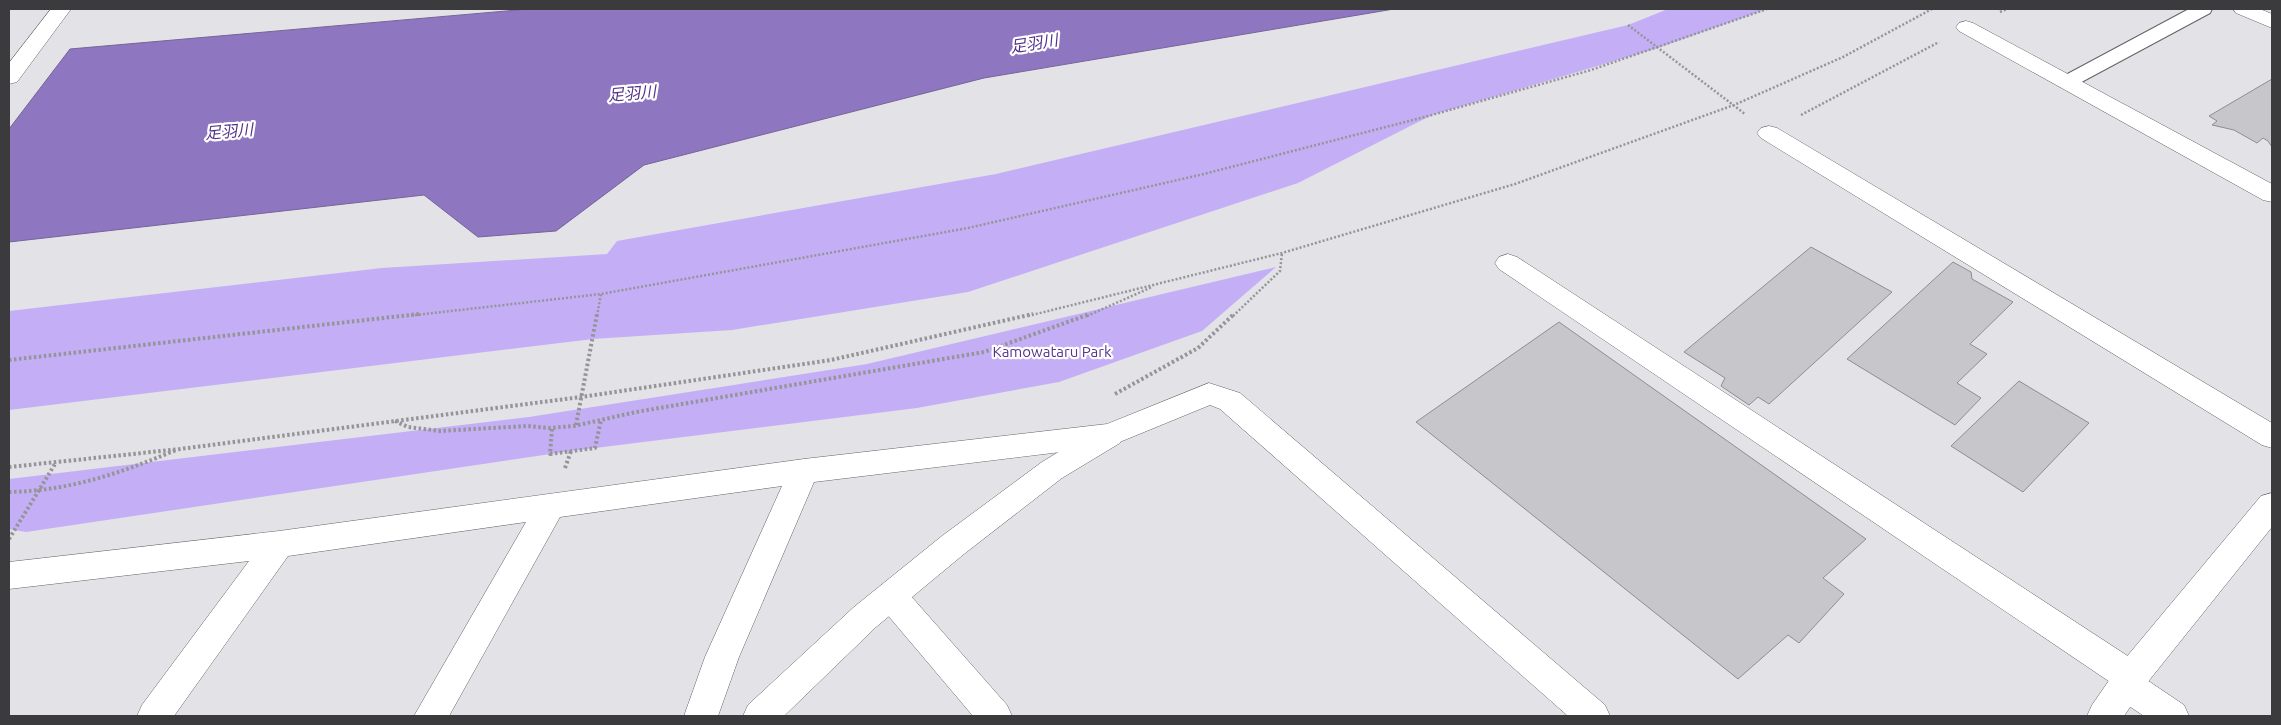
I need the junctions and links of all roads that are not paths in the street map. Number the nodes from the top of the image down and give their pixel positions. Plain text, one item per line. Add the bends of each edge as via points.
1 (61, 9) edge
2 (2203, 9) edge
3 (2243, 9) edge
4 (2272, 22) edge
5 (1966, 27) road end
6 (9, 77) edge
7 (2067, 82) junction
8 (1769, 133) road end
9 (2272, 194) edge
10 (1508, 263) dead end
11 (1110, 435) junction
12 (2272, 437) edge
13 (804, 472) junction
14 (2272, 505) edge
15 (551, 506) junction
16 (279, 544) junction
17 (9, 576) edge
18 (891, 596) junction
19 (2129, 681) junction
20 (154, 716) edge
21 (431, 716) edge
22 (701, 716) edge
23 (760, 716) edge
24 (995, 716) edge
25 (1593, 716) edge
26 (2104, 716) edge
27 (2172, 716) edge

1 - 6 street
2 - 7 lane
3 - 4 street
5 - 7 street
7 - 9 street
8 - 12 street
10 - 19 street
11 - 13 street
11 - 18 street via 1052,470
11 - 25 street via 1209,394 1230,401
13 - 15 street
13 - 22 street via 722,657
14 - 19 street
15 - 16 street
15 - 21 street
16 - 17 street
16 - 20 street
18 - 23 street
18 - 24 street
19 - 26 street
19 - 27 street

